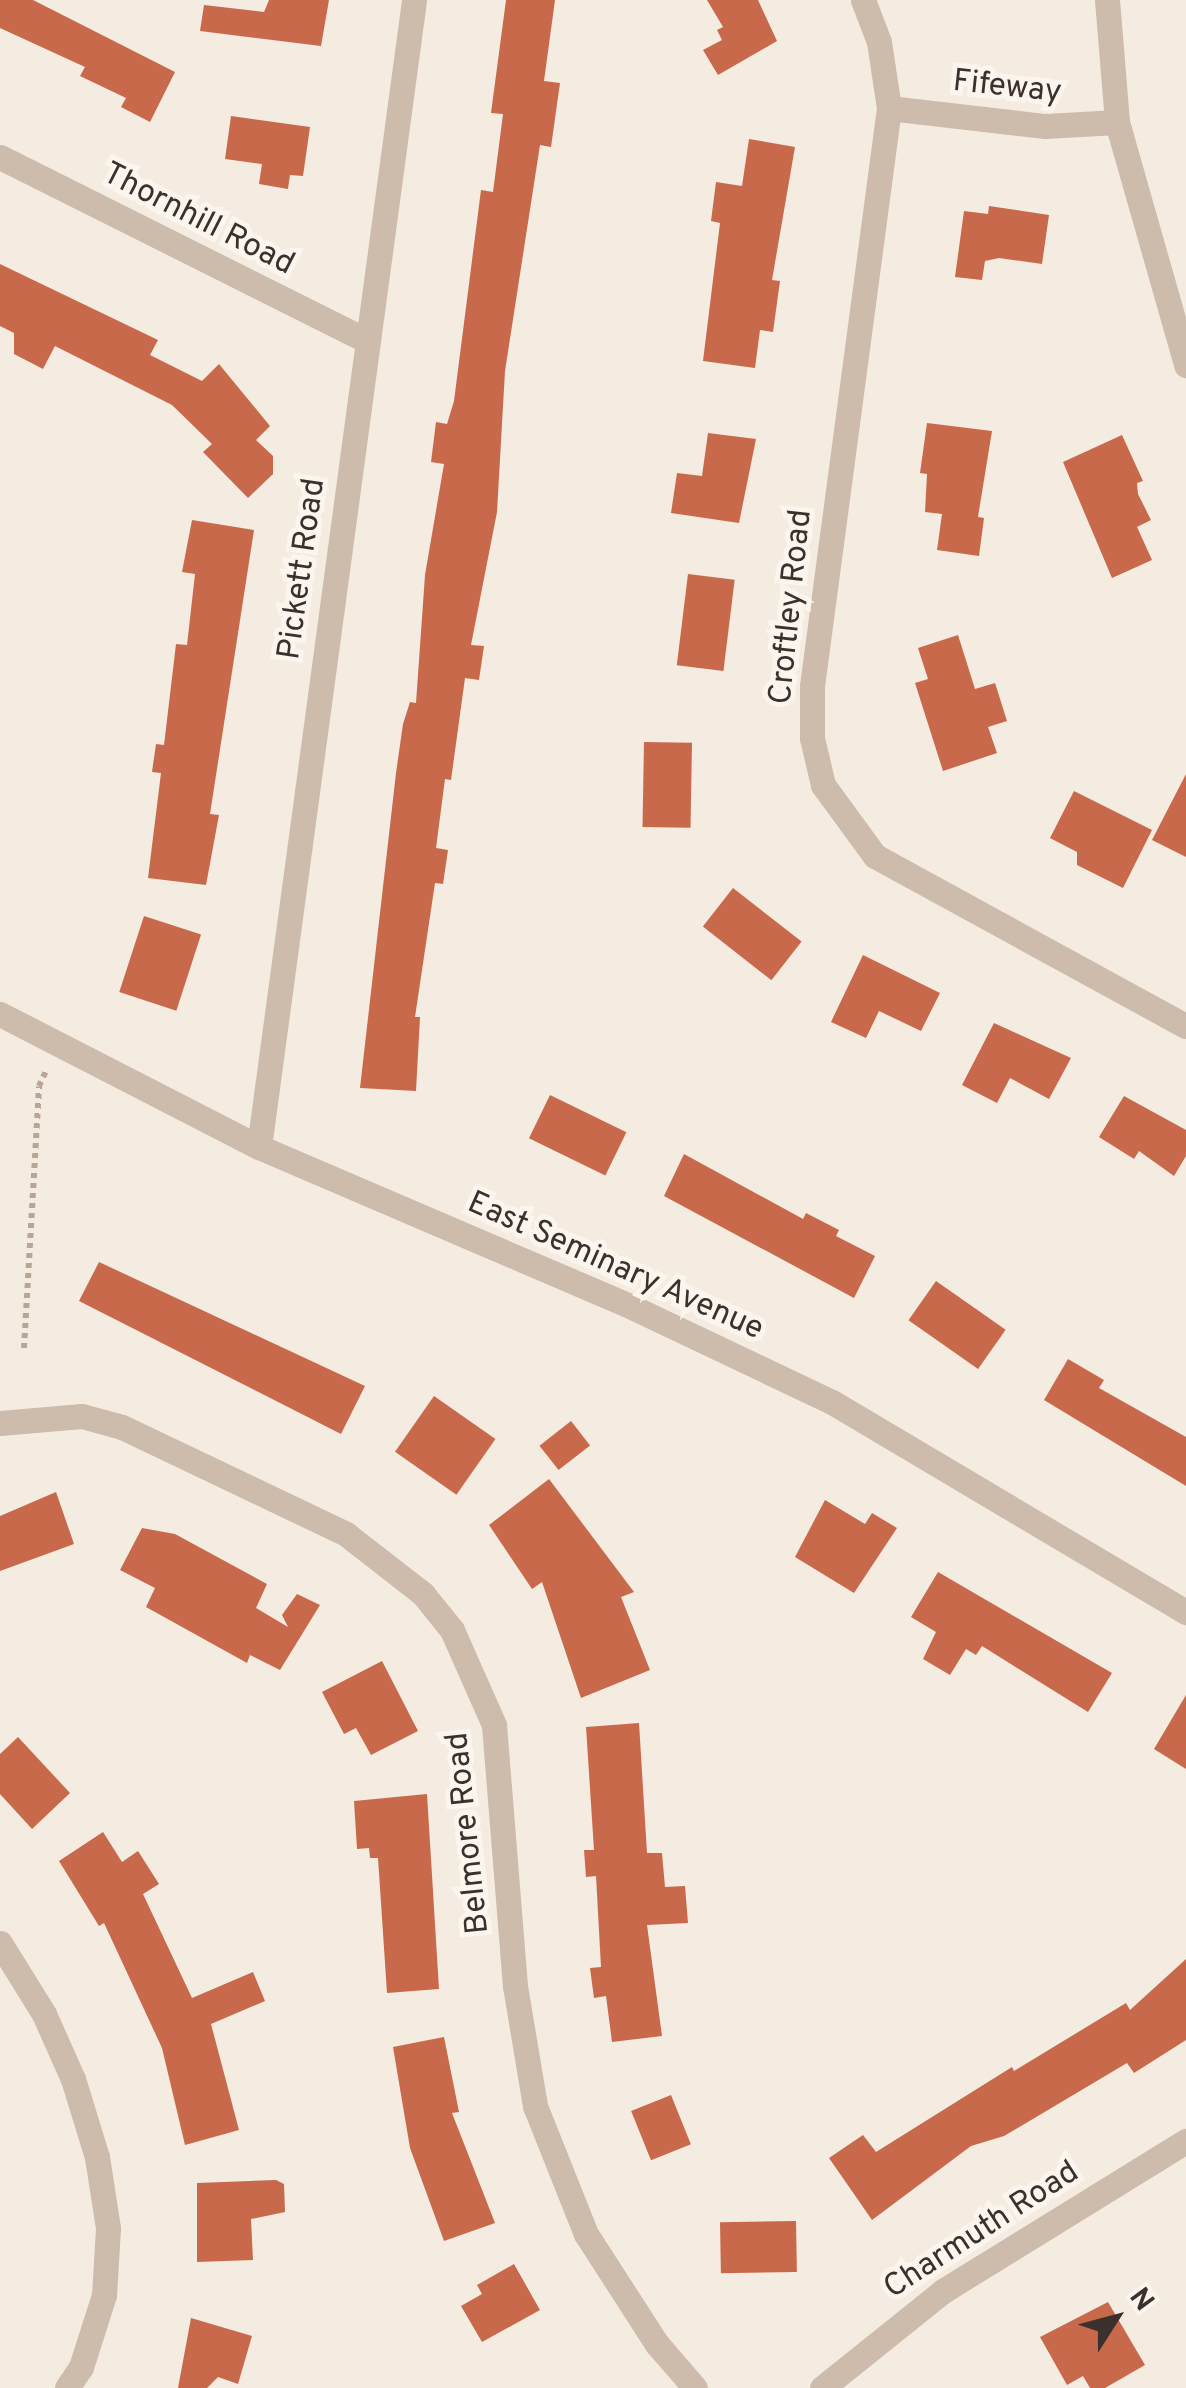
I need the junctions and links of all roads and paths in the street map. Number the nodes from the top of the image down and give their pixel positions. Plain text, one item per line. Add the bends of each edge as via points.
1 (414, 0) edge
2 (863, 0) edge
3 (1107, 0) edge
4 (889, 108) junction
5 (1118, 122) junction
6 (0, 157) edge
7 (366, 341) junction
8 (1186, 365) edge
9 (0, 1014) edge
10 (1186, 1026) edge
11 (40, 1086) dead end
12 (259, 1147) junction
13 (24, 1348) dead end
14 (0, 1423) edge
15 (1186, 1612) edge
16 (0, 1943) edge
17 (1186, 2142) edge
18 (67, 2388) edge
19 (695, 2388) edge
20 (822, 2388) edge

1 - 7 street, Pickett Road
2 - 4 street, Croftley Road via 880,42
3 - 5 street
4 - 5 street, Fifeway via 1044,126
4 - 10 street, Croftley Road via 812,686 812,738 823,784 875,856
5 - 8 street
6 - 7 street, Thornhill Road
7 - 12 street, Pickett Road
9 - 12 street, East Seminary Avenue
11 - 13 path
12 - 15 street, East Seminary Avenue via 634,1308 832,1402
14 - 19 street, Belmore Road via 82,1416 122,1427 346,1534 423,1594 452,1630 494,1725 514,1986 535,2106 586,2234 657,2344
16 - 18 street via 44,2014 73,2080 97,2157 108,2228 104,2296 81,2367
17 - 20 street, Charmuth Road via 943,2291

